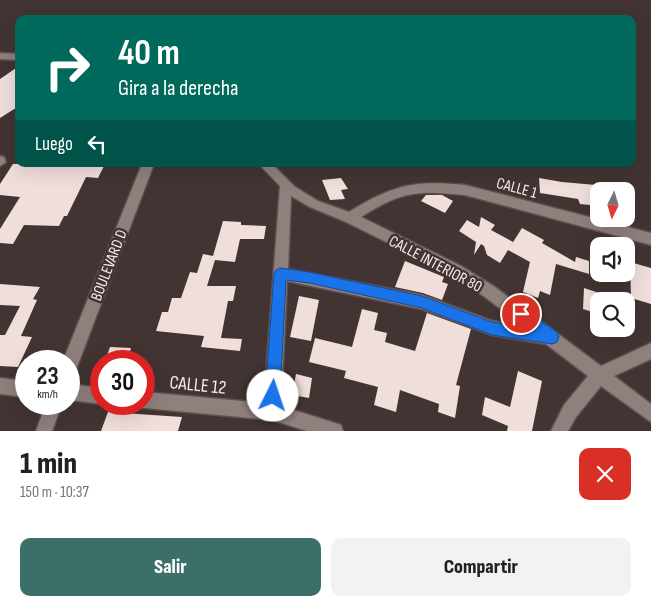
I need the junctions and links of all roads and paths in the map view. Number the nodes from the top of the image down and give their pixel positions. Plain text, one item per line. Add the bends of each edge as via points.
1 (0, 56) edge
2 (15, 57) edge
3 (147, 167) edge
4 (268, 167) edge
5 (286, 185) junction
6 (350, 218) junction
7 (651, 239) edge
8 (280, 274) junction
9 (552, 337) junction
10 (76, 350) edge
11 (651, 352) edge
12 (599, 375) junction
13 (0, 386) edge
14 (15, 388) edge
15 (155, 401) edge
16 (272, 412) junction
17 (651, 414) edge
18 (50, 415) edge
19 (44, 431) edge
20 (335, 431) edge
21 (559, 431) edge

1 - 2 street
3 - 10 street, BOULEVARD D
4 - 5 street, CALLE INTERIOR 80
5 - 6 street, CALLE INTERIOR 80 via 314,204
5 - 8 street
6 - 7 street, CALLE 1 via 395,192 412,187 439,186
6 - 9 street, CALLE INTERIOR 80 via 456,270
8 - 9 street via 422,302 492,328
8 - 16 street
9 - 12 street, CALLE INTERIOR 80
11 - 12 street
12 - 17 street, CALLE INTERIOR 80
12 - 21 street via 570,411
13 - 14 street
15 - 16 street, CALLE 12
16 - 20 street, CALLE 12
18 - 19 street

